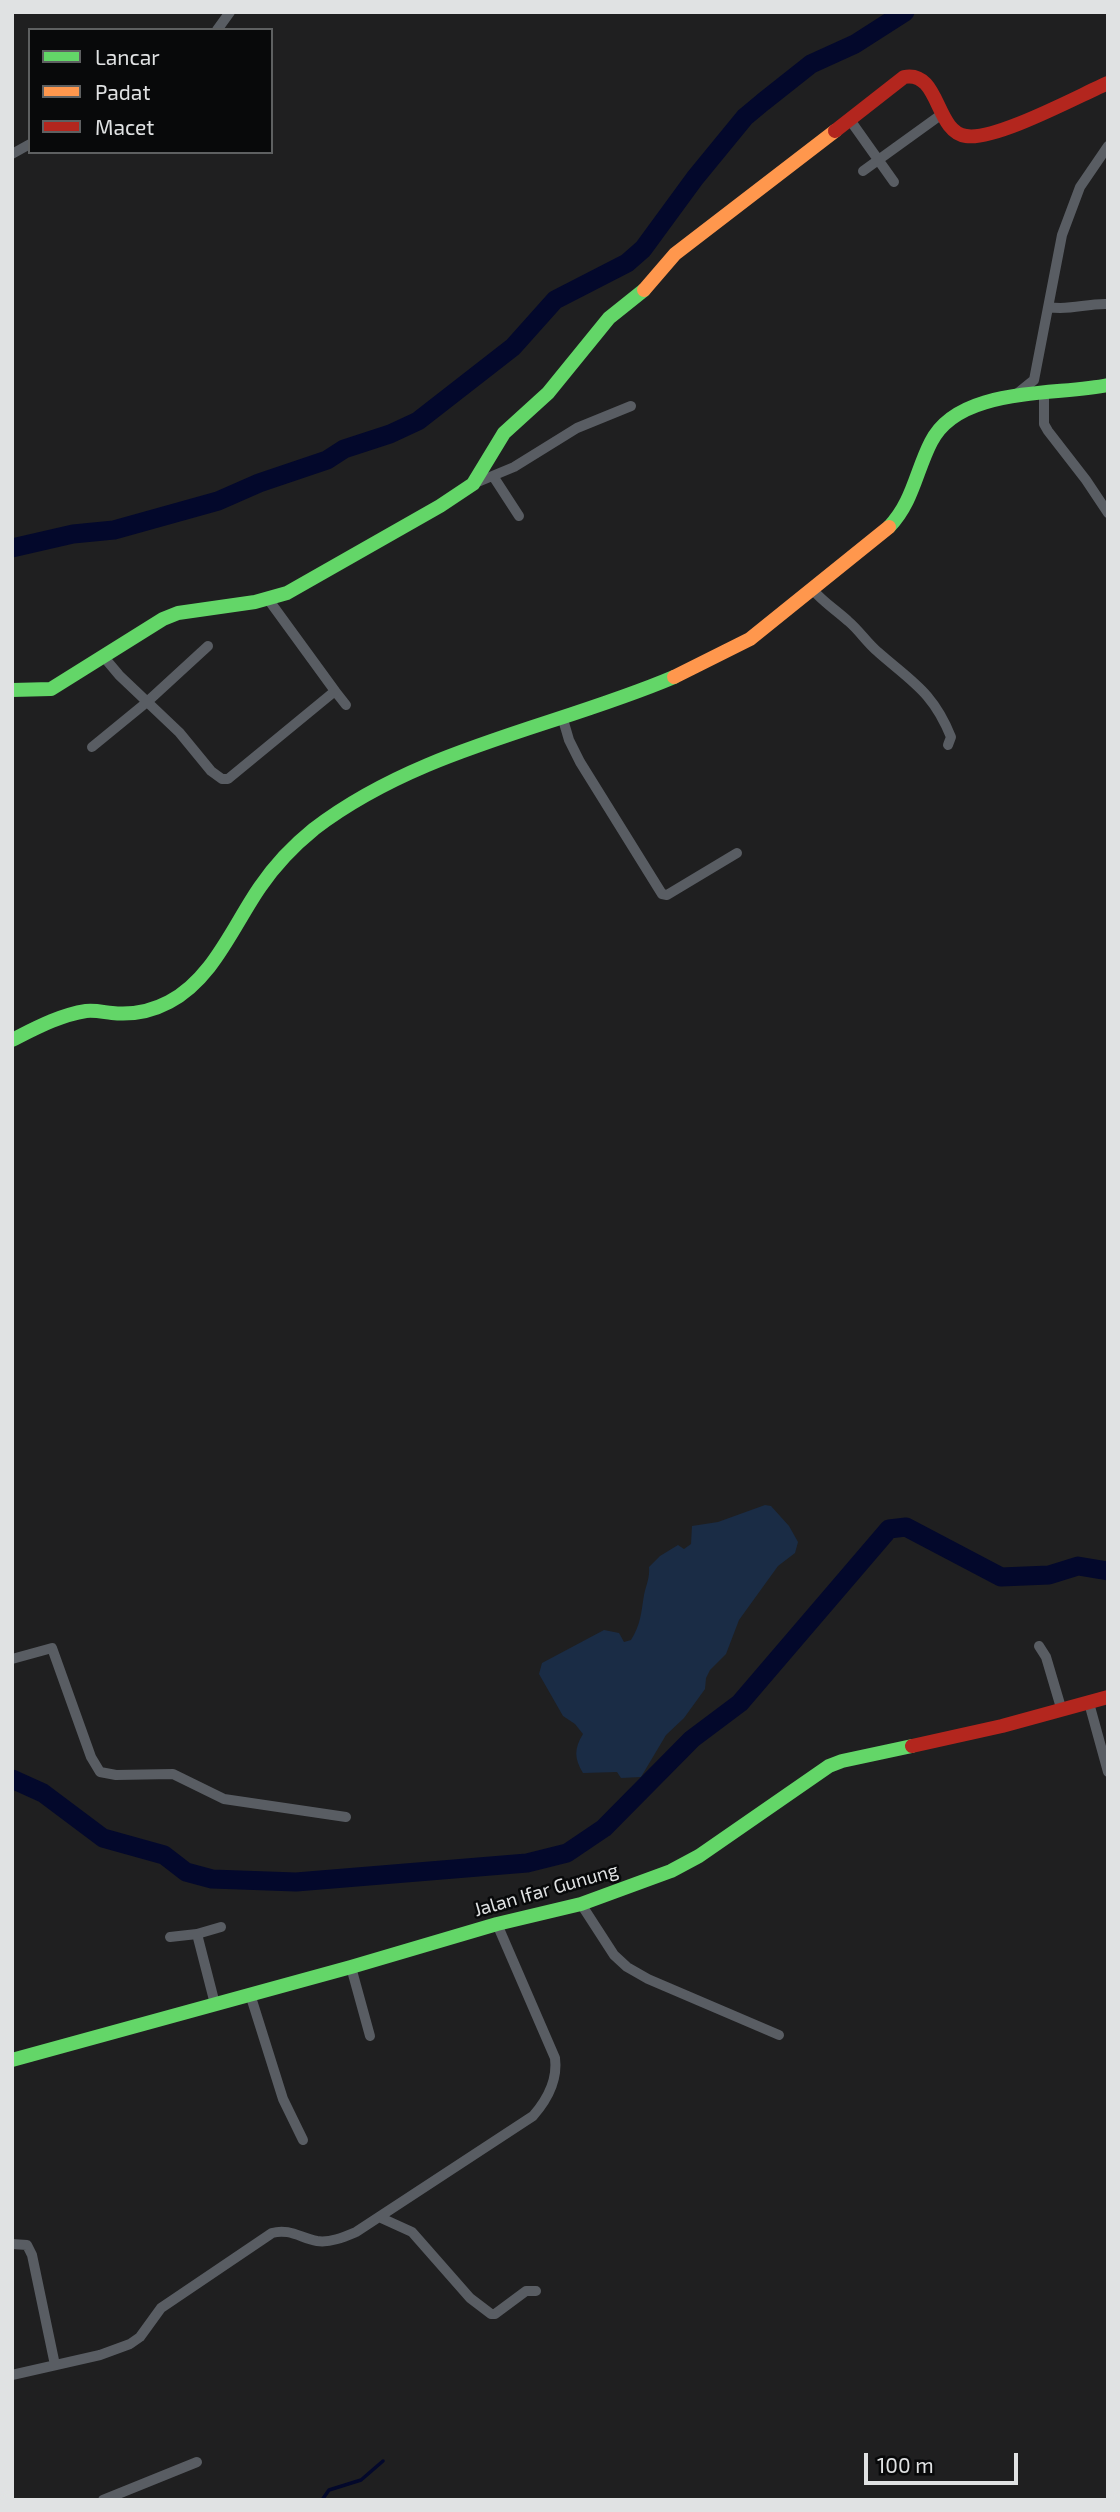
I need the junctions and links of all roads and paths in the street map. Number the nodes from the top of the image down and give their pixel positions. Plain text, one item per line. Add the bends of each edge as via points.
1 (230, 12) edge
2 (218, 28) edge
3 (1108, 83) edge
4 (943, 114) junction
5 (850, 120) junction
6 (28, 145) edge
7 (1108, 146) edge
8 (12, 155) edge
9 (879, 159) junction
10 (863, 171) dead end
11 (894, 183) dead end
12 (1108, 304) edge
13 (1049, 307) junction
14 (1034, 380) junction
15 (1108, 386) edge
16 (1042, 396) junction
17 (1012, 398) junction
18 (631, 407) dead end
19 (493, 477) junction
20 (473, 484) junction
21 (1108, 513) edge
22 (519, 516) dead end
23 (812, 589) junction
24 (268, 599) junction
25 (208, 646) dead end
26 (103, 656) junction
27 (12, 690) edge
28 (335, 691) junction
29 (147, 702) junction
30 (346, 705) dead end
31 (562, 716) junction
32 (948, 745) dead end
33 (92, 747) dead end
34 (737, 853) dead end
35 (12, 1040) edge
36 (1039, 1646) dead end
37 (12, 1659) edge
38 (1108, 1697) edge
39 (1089, 1703) junction
40 (1062, 1711) junction
41 (1108, 1772) edge
42 (345, 1817) dead end
43 (581, 1904) junction
44 (497, 1924) junction
45 (220, 1927) dead end
46 (197, 1934) junction
47 (170, 1937) dead end
48 (351, 1967) junction
49 (250, 1994) junction
50 (215, 2004) junction
51 (779, 2035) dead end
52 (370, 2036) dead end
53 (12, 2060) edge
54 (303, 2140) dead end
55 (379, 2217) junction
56 (12, 2244) edge
57 (536, 2291) dead end
58 (55, 2365) junction
59 (12, 2375) edge
60 (197, 2462) dead end
61 (103, 2500) edge

1 - 2 street
3 - 4 street via 981,136 962,136
4 - 5 street via 925,81 910,74
4 - 9 street
5 - 9 street
5 - 20 street via 675,254 647,287 609,318 548,393 504,433
6 - 8 street
7 - 13 street via 1070,211 1054,266
9 - 10 street
9 - 11 street
12 - 13 street
13 - 14 street
14 - 16 street
14 - 17 street
15 - 16 street
16 - 17 street
16 - 21 street via 1048,432
17 - 23 street via 982,403 946,421 894,521
18 - 19 street via 577,428
19 - 20 street
19 - 22 street
20 - 24 street via 305,584
23 - 31 street via 733,649 639,691
23 - 32 street via 922,690 946,725 951,737
24 - 26 street via 170,616
24 - 28 street
25 - 29 street
26 - 27 street via 51,689
26 - 29 street
28 - 29 street via 228,779 216,776
28 - 30 street
29 - 33 street
31 - 34 street via 580,762 662,894
31 - 35 street via 437,759 325,821 282,858 202,976 169,1003 132,1014 88,1010
36 - 40 street
37 - 42 street via 52,1648 100,1772 173,1774 224,1799
38 - 39 street, Jalan Ifar Gunung
39 - 40 street, Jalan Ifar Gunung
39 - 41 street
40 - 43 street, Jalan Ifar Gunung via 829,1766 699,1856
43 - 44 street, Jalan Ifar Gunung
43 - 51 street via 610,1951 627,1967
44 - 48 street, Jalan Ifar Gunung
44 - 55 street via 555,2058 552,2086 533,2116
45 - 46 street
46 - 47 street
46 - 50 street
48 - 49 street, Jalan Ifar Gunung
48 - 52 street
49 - 50 street, Jalan Ifar Gunung
49 - 54 street via 283,2099
50 - 53 street, Jalan Ifar Gunung
55 - 57 street via 412,2232 470,2298 491,2314 526,2291
55 - 58 street via 356,2232 326,2241 285,2231 272,2233 161,2308 130,2344
56 - 58 street via 27,2245 33,2255
58 - 59 street
60 - 61 street

